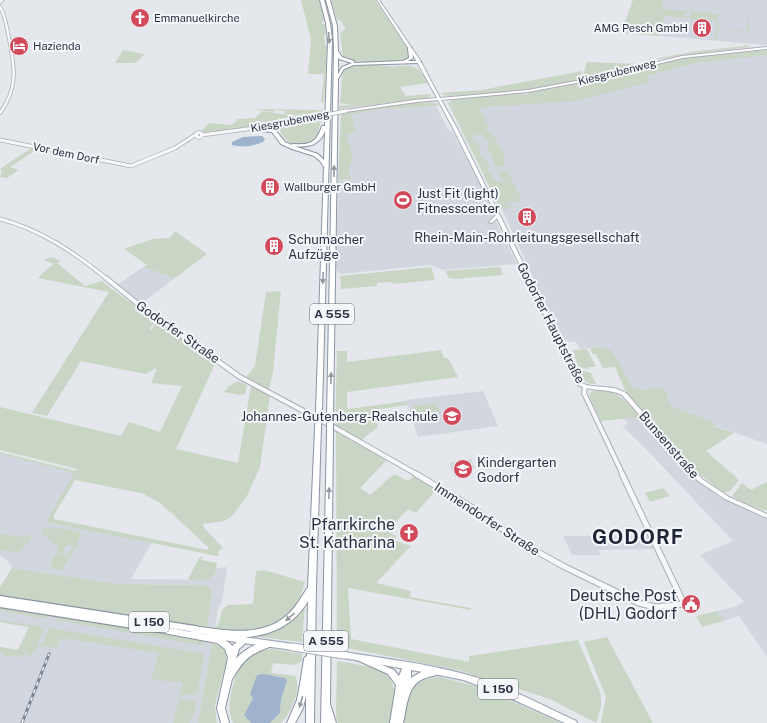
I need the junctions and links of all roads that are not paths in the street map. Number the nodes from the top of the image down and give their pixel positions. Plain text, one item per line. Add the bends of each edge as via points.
1 (322, 0) edge
2 (328, 0) edge
3 (378, 0) edge
4 (0, 7) edge
5 (410, 48) junction
6 (767, 48) edge
7 (336, 52) junction
8 (419, 62) junction
9 (404, 63) junction
10 (422, 67) junction
11 (336, 85) junction
12 (438, 97) junction
13 (431, 99) junction
14 (449, 99) junction
15 (414, 101) junction
16 (426, 101) junction
17 (444, 107) junction
18 (0, 113) edge
19 (328, 118) junction
20 (285, 123) joint
21 (251, 129) joint
22 (274, 130) junction
23 (0, 140) edge
24 (281, 140) junction
25 (131, 166) joint
26 (326, 170) junction
27 (497, 216) junction
28 (0, 219) edge
29 (491, 222) dead end
30 (584, 387) junction
31 (339, 430) joint
32 (767, 515) edge
33 (313, 579) junction
34 (0, 599) edge
35 (0, 604) edge
36 (684, 604) joint
37 (142, 626) junction
38 (193, 629) junction
39 (312, 636) junction
40 (223, 637) junction
41 (244, 640) junction
42 (269, 644) junction
43 (232, 658) junction
44 (362, 659) junction
45 (407, 666) junction
46 (439, 671) junction
47 (227, 682) junction
48 (400, 684) junction
49 (405, 696) junction
50 (326, 700) junction
51 (225, 723) edge
52 (291, 723) edge
53 (310, 723) edge
54 (325, 723) edge
55 (332, 723) edge
56 (394, 723) edge
57 (399, 723) edge
58 (573, 723) edge

1 -> 19 highway, A 555 via 330,40
2 - 7 highway, A 555 via 335,26
3 - 5 main road, Godorfer Hauptstraße
4 - 18 street via 4,13 14,64 12,95
5 - 8 main road, Godorfer Hauptstraße
5 - 9 highway via 411,58
6 - 14 main road, Kiesgrubenweg via 682,57 563,85
7 - 9 highway via 340,58 348,62
7 - 11 highway, A 555
8 - 9 highway
8 - 10 main road, Godorfer Hauptstraße
9 - 10 highway
9 - 11 highway via 347,66 340,71
10 - 12 main road, Godorfer Hauptstraße
50 -> 11 highway, A 555, bridge
12 - 13 main road, Kiesgrubenweg
12 - 13 main road
12 - 14 main road, Kiesgrubenweg
12 - 16 main road, Kiesgrubenweg
12 - 17 main road, Godorfer Hauptstraße
13 - 15 main road, Kiesgrubenweg
14 - 17 main road
15 - 16 main road, Kiesgrubenweg
15 - 20 main road, Kiesgrubenweg, bridge
16 - 17 main road via 437,102
17 - 27 main road, Godorfer Hauptstraße
19 - 24 highway via 322,135 314,143 297,146
19 - 26 highway, A 555
20 - 22 highway
21 - 22 highway
21 - 25 street, Kiesgrubenweg via 195,136 175,148
22 - 24 highway
23 - 25 street, Vor dem Dorf
24 - 26 highway via 288,146 320,157
26 -> 33 highway, A 555, bridge
27 - 29 main road
27 - 30 main road, Godorfer Hauptstraße via 580,384
28 - 31 street, Godorfer Straße via 23,225 63,245 143,308 240,377
30 - 32 main road, Bunsenstraße via 607,387 624,394 700,480 727,498
30 - 36 street, Godorfer Hauptstraße via 584,393 602,434
31 - 36 street, Immendorfer Straße via 468,505 525,545 565,567 639,603 655,607
33 -> 38 highway via 296,612 268,630 240,635
33 - 39 highway, A 555
34 - 38 main road, L 150
35 - 37 main road, L 150
37 - 40 main road, L 150
37 - 43 highway via 218,640 231,649
38 - 40 main road, L 150
39 -> 52 highway via 303,694
39 - 53 highway, A 555
40 - 41 main road, L 150
41 - 42 main road, L 150
41 - 43 highway via 236,646
42 - 44 main road, L 150, bridge
42 - 47 highway via 244,655 237,662
43 - 47 highway
44 - 45 main road, L 150
44 - 48 highway via 391,672
45 - 46 main road, L 150
45 - 48 highway
45 - 49 highway
46 - 49 highway via 424,674 414,680
46 - 58 main road, L 150 via 502,690
47 - 51 highway via 221,708
48 - 56 highway
49 - 57 highway
50 - 54 highway, A 555
50 - 55 highway

